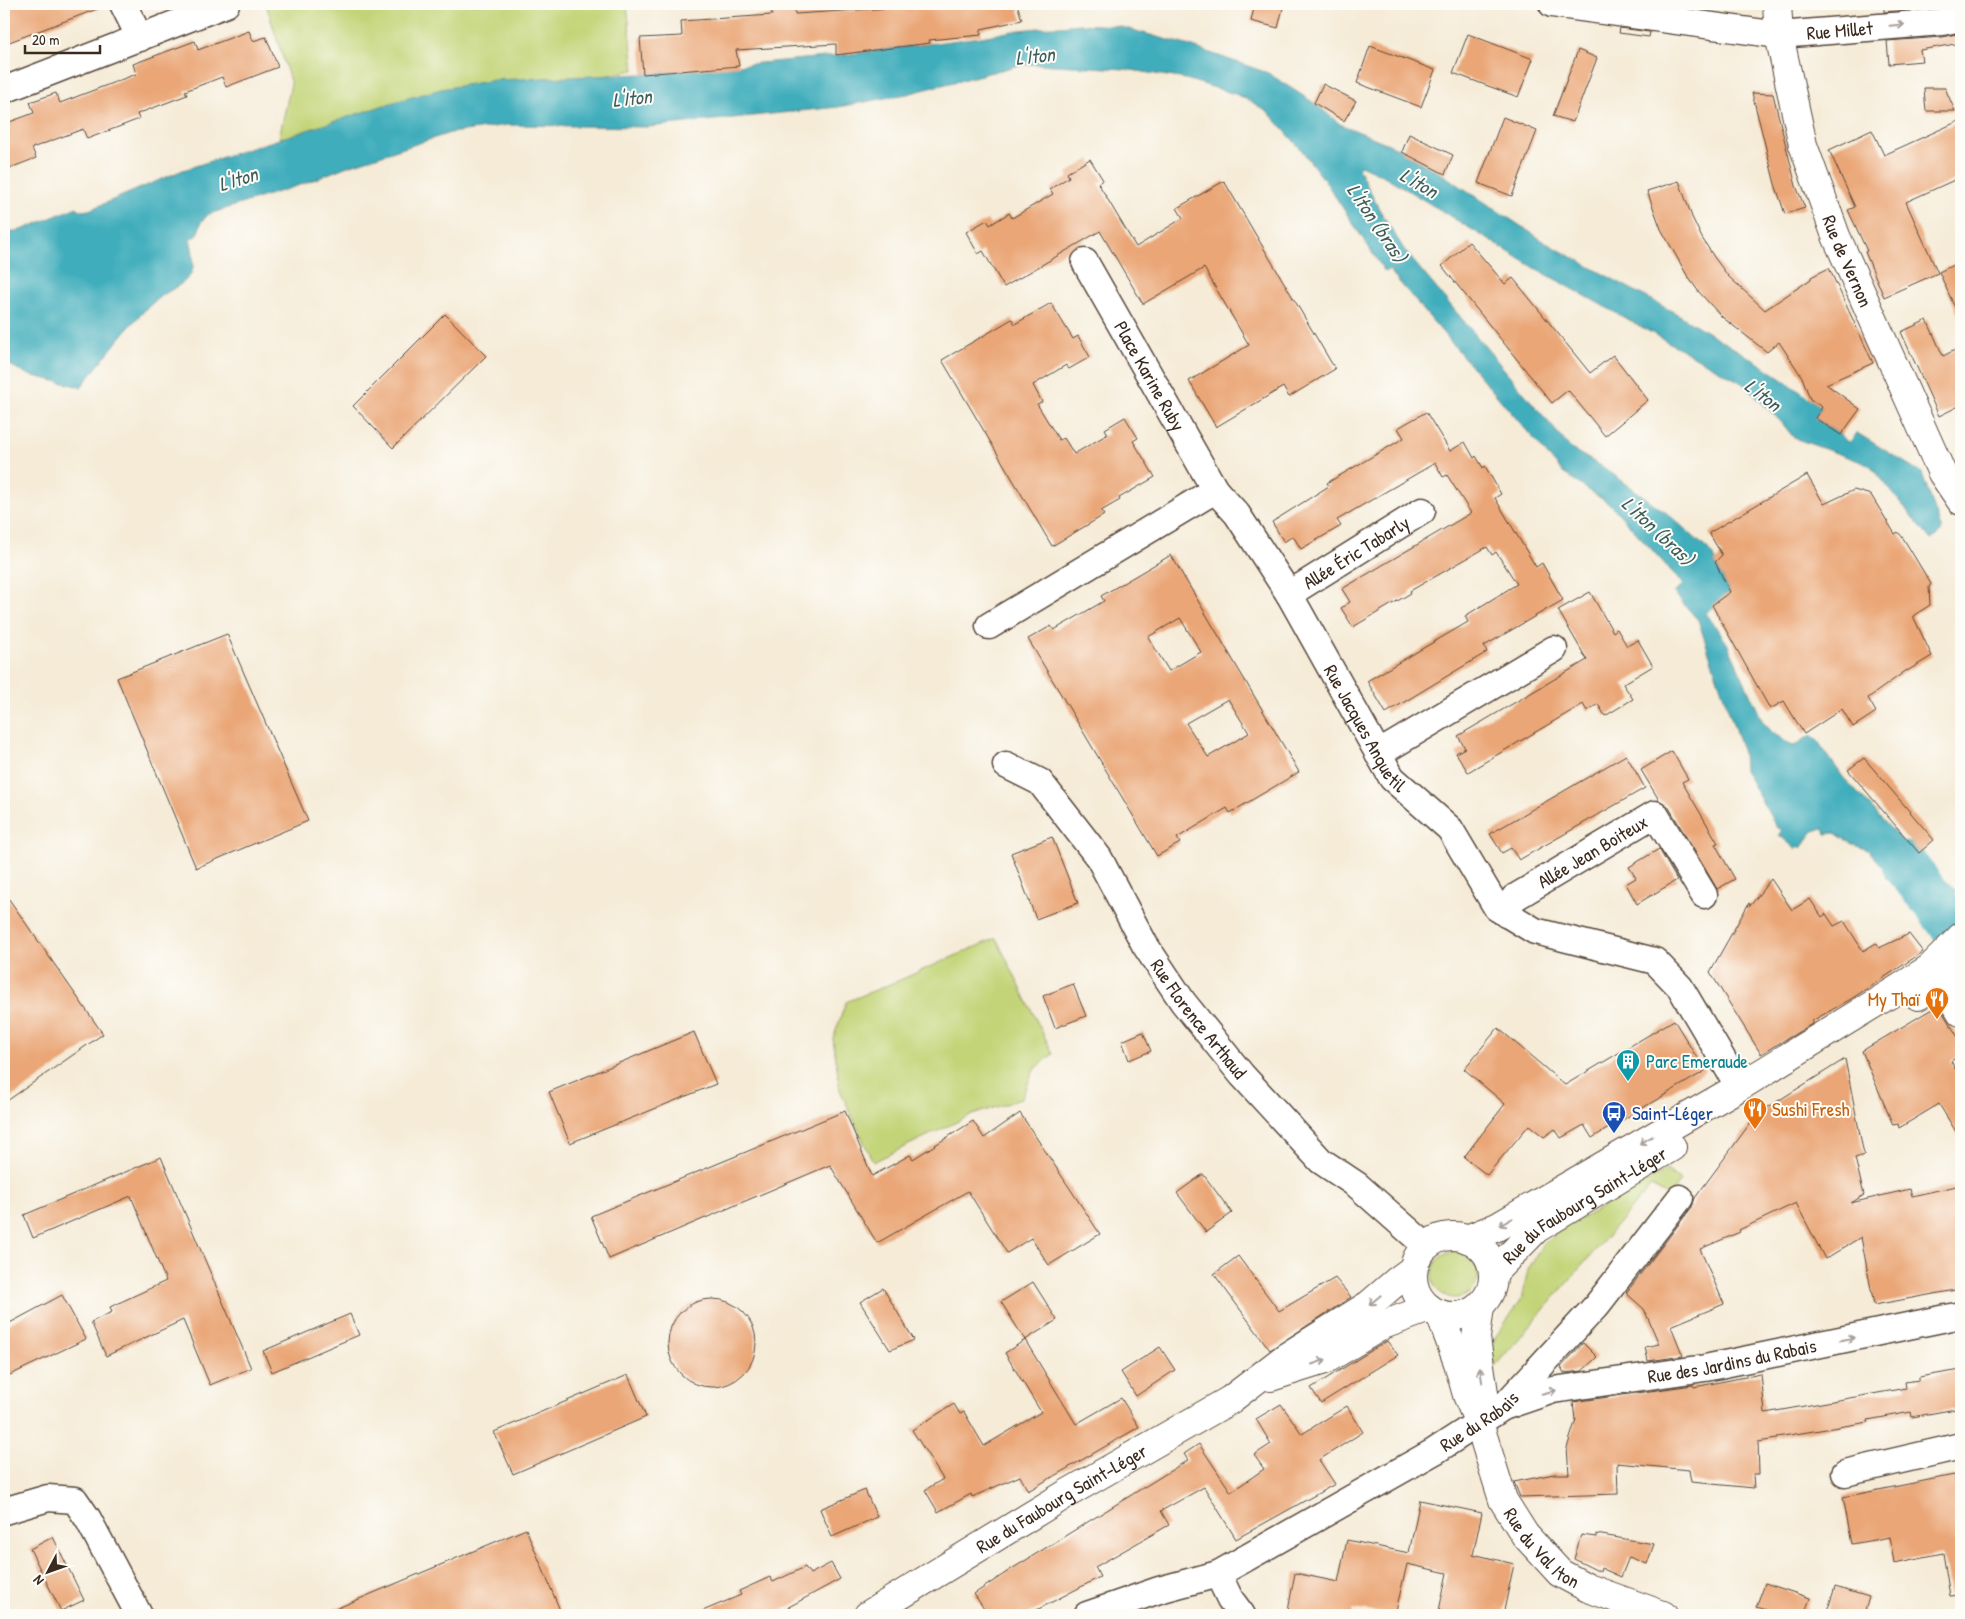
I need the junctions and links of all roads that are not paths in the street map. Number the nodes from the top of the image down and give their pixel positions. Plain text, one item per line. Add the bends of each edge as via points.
1 (123, 4) edge
2 (226, 4) edge
3 (1552, 4) edge
4 (1776, 4) edge
5 (1961, 18) edge
6 (1779, 35) junction
7 (140, 38) junction
8 (4, 90) edge
9 (1085, 262) dead end
10 (1215, 490) junction
11 (1961, 501) edge
12 (1422, 510) dead end
13 (1289, 594) junction
14 (989, 626) dead end
15 (1554, 650) dead end
16 (1378, 754) junction
17 (1006, 765) dead end
18 (1704, 895) dead end
19 (1506, 914) junction
20 (1961, 937) edge
21 (1947, 973) edge
22 (1961, 1012) edge
23 (1738, 1086) junction
24 (1680, 1198) dead end
25 (1467, 1239) junction
26 (1426, 1246) junction
27 (1413, 1269) junction
28 (1493, 1274) junction
29 (1480, 1306) junction
30 (1435, 1311) junction
31 (1961, 1315) edge
32 (1255, 1382) junction
33 (1503, 1407) junction
34 (1479, 1423) junction
35 (1961, 1446) edge
36 (1845, 1473) dead end
37 (4, 1511) edge
38 (1218, 1574) junction
39 (139, 1615) edge
40 (868, 1615) edge
41 (1086, 1615) edge
42 (1242, 1615) edge
43 (1664, 1615) edge

1 - 7 street
2 - 7 street
3 - 6 street, Rue Millet
4 - 6 main road, Rue de Vernon
6 -> 5 street, Rue Millet
6 - 11 main road, Rue de Vernon via 1803,145 1836,236 1942,473
7 - 8 street
9 - 10 street, Place Karine Ruby
10 - 13 street, Rue Jacques Anquetil via 1237,514
10 - 14 street
12 - 13 street, Allée Éric Tabarly
13 - 16 street, Rue Jacques Anquetil
15 - 16 street
16 - 19 street, Rue Jacques Anquetil via 1392,778 1450,828 1497,908
17 - 26 street, Rue Florence Arthaud via 1040,782 1099,858 1145,945 1183,1002 1242,1075 1321,1160 1358,1185
18 - 19 street, Allée Jean Boiteux via 1656,814 1514,898
19 - 23 street, Rue Jacques Anquetil via 1534,931 1655,961 1680,987
20 - 21 main road, Rue du Faubourg Saint-Léger
21 - 22 main road
21 - 23 main road, Rue du Faubourg Saint-Léger
21 - 28 main road, Rue du Faubourg Saint-Léger via 1536,1229
23 -> 25 main road, Rue du Faubourg Saint-Léger via 1497,1227
24 - 33 street, Rue du Rabais via 1597,1305
25 - 26 main road via 1453,1236 1438,1238
25 - 28 main road via 1480,1246 1489,1259
26 - 27 main road
27 - 30 main road via 1413,1284 1419,1298
27 -> 32 main road, Rue du Faubourg Saint-Léger via 1370,1304 1286,1357
28 - 29 main road via 1490,1291
29 - 30 main road via 1454,1316
34 -> 29 main road, Rue du Val Iton via 1484,1393 1476,1338
32 -> 30 main road, Rue du Faubourg Saint-Léger via 1325,1360 1383,1325
30 - 34 main road, Rue du Val Iton
33 -> 31 street, Rue des Jardins du Rabais via 1553,1390 1705,1368
32 - 40 main road, Rue du Faubourg Saint-Léger via 1230,1400 1068,1493
33 - 34 street, Rue du Rabais
34 - 38 street, Rue du Rabais
34 - 43 main road, Rue du Val Iton via 1503,1500 1542,1555 1560,1573 1588,1588
35 - 36 street
37 - 39 street via 48,1498 75,1500
38 - 41 street, Rue du Rabais
38 - 42 street

